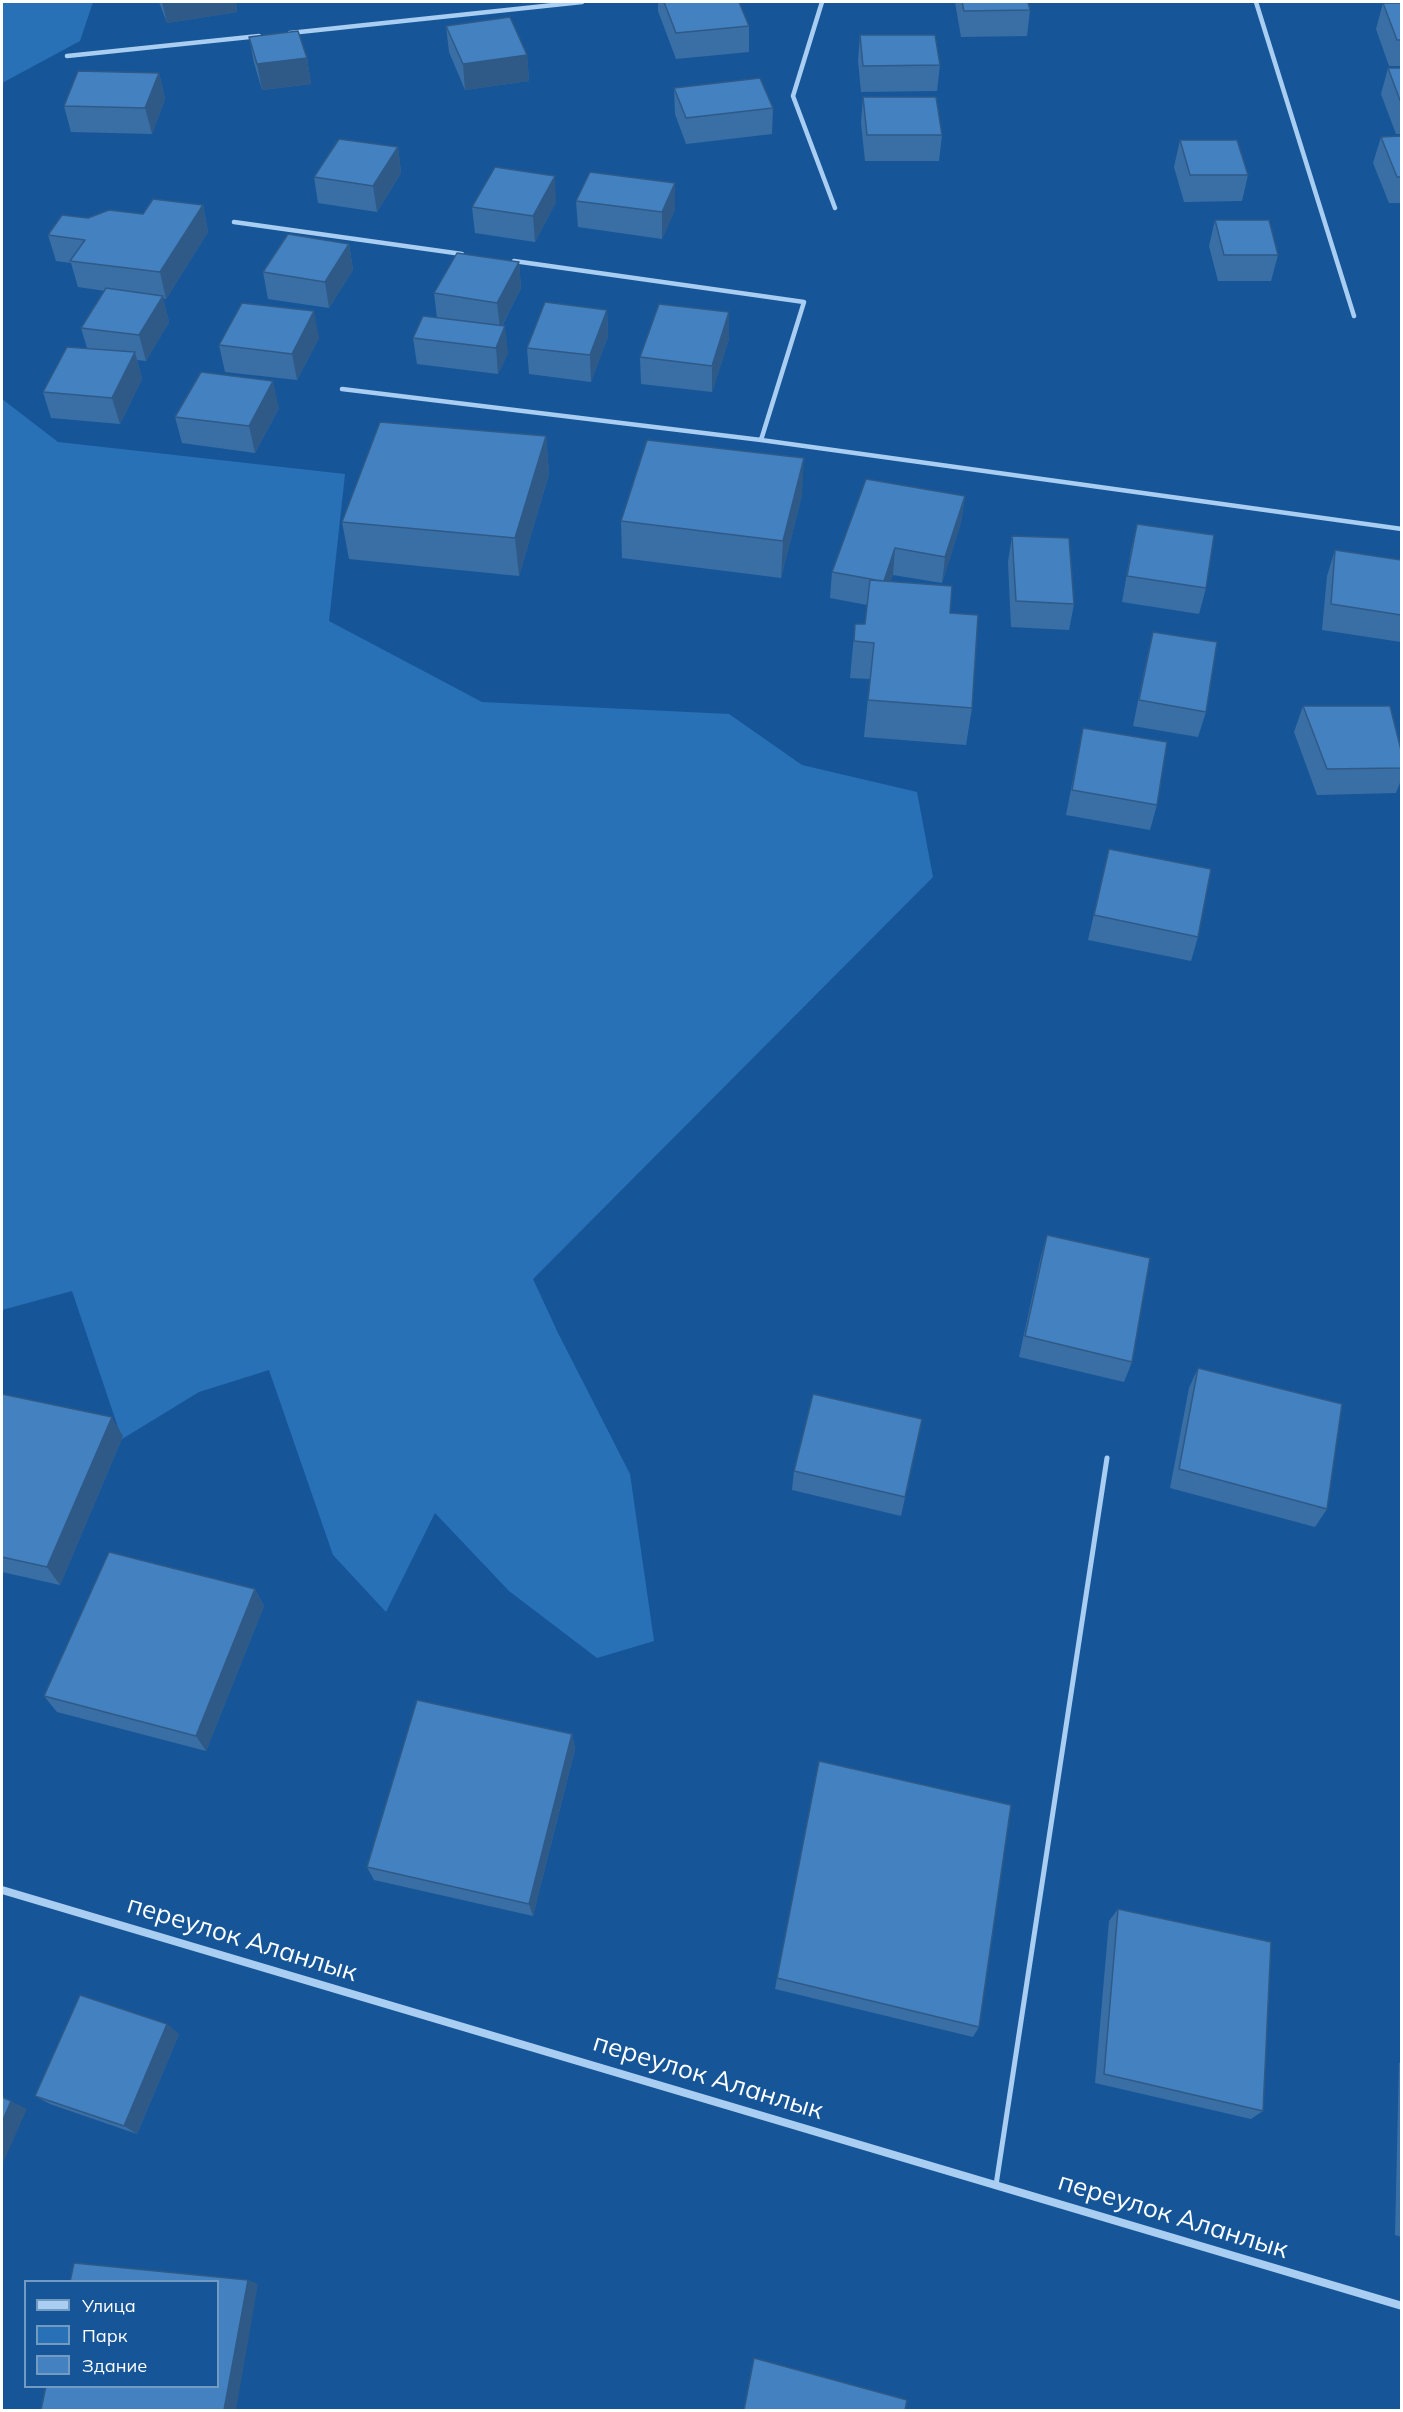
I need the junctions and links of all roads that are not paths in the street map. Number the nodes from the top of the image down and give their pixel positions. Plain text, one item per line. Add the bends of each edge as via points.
1 (582, 2) edge
2 (822, 2) edge
3 (1256, 2) edge
4 (280, 34) edge
5 (268, 35) edge
6 (67, 56) dead end
7 (835, 208) dead end
8 (234, 222) dead end
9 (471, 255) edge
10 (507, 260) edge
11 (1354, 316) dead end
12 (342, 389) dead end
13 (761, 440) junction
14 (1401, 529) edge
15 (1107, 1458) dead end
16 (2, 1890) edge
17 (996, 2185) junction
18 (1401, 2306) edge

1 - 4 street
2 - 7 street via 793,96
3 - 11 street
5 - 6 street
8 - 9 street
10 - 13 street via 804,302
12 - 13 street
13 - 14 street
15 - 17 lane
16 - 17 street, переулок Аланлык
17 - 18 street, переулок Аланлык

